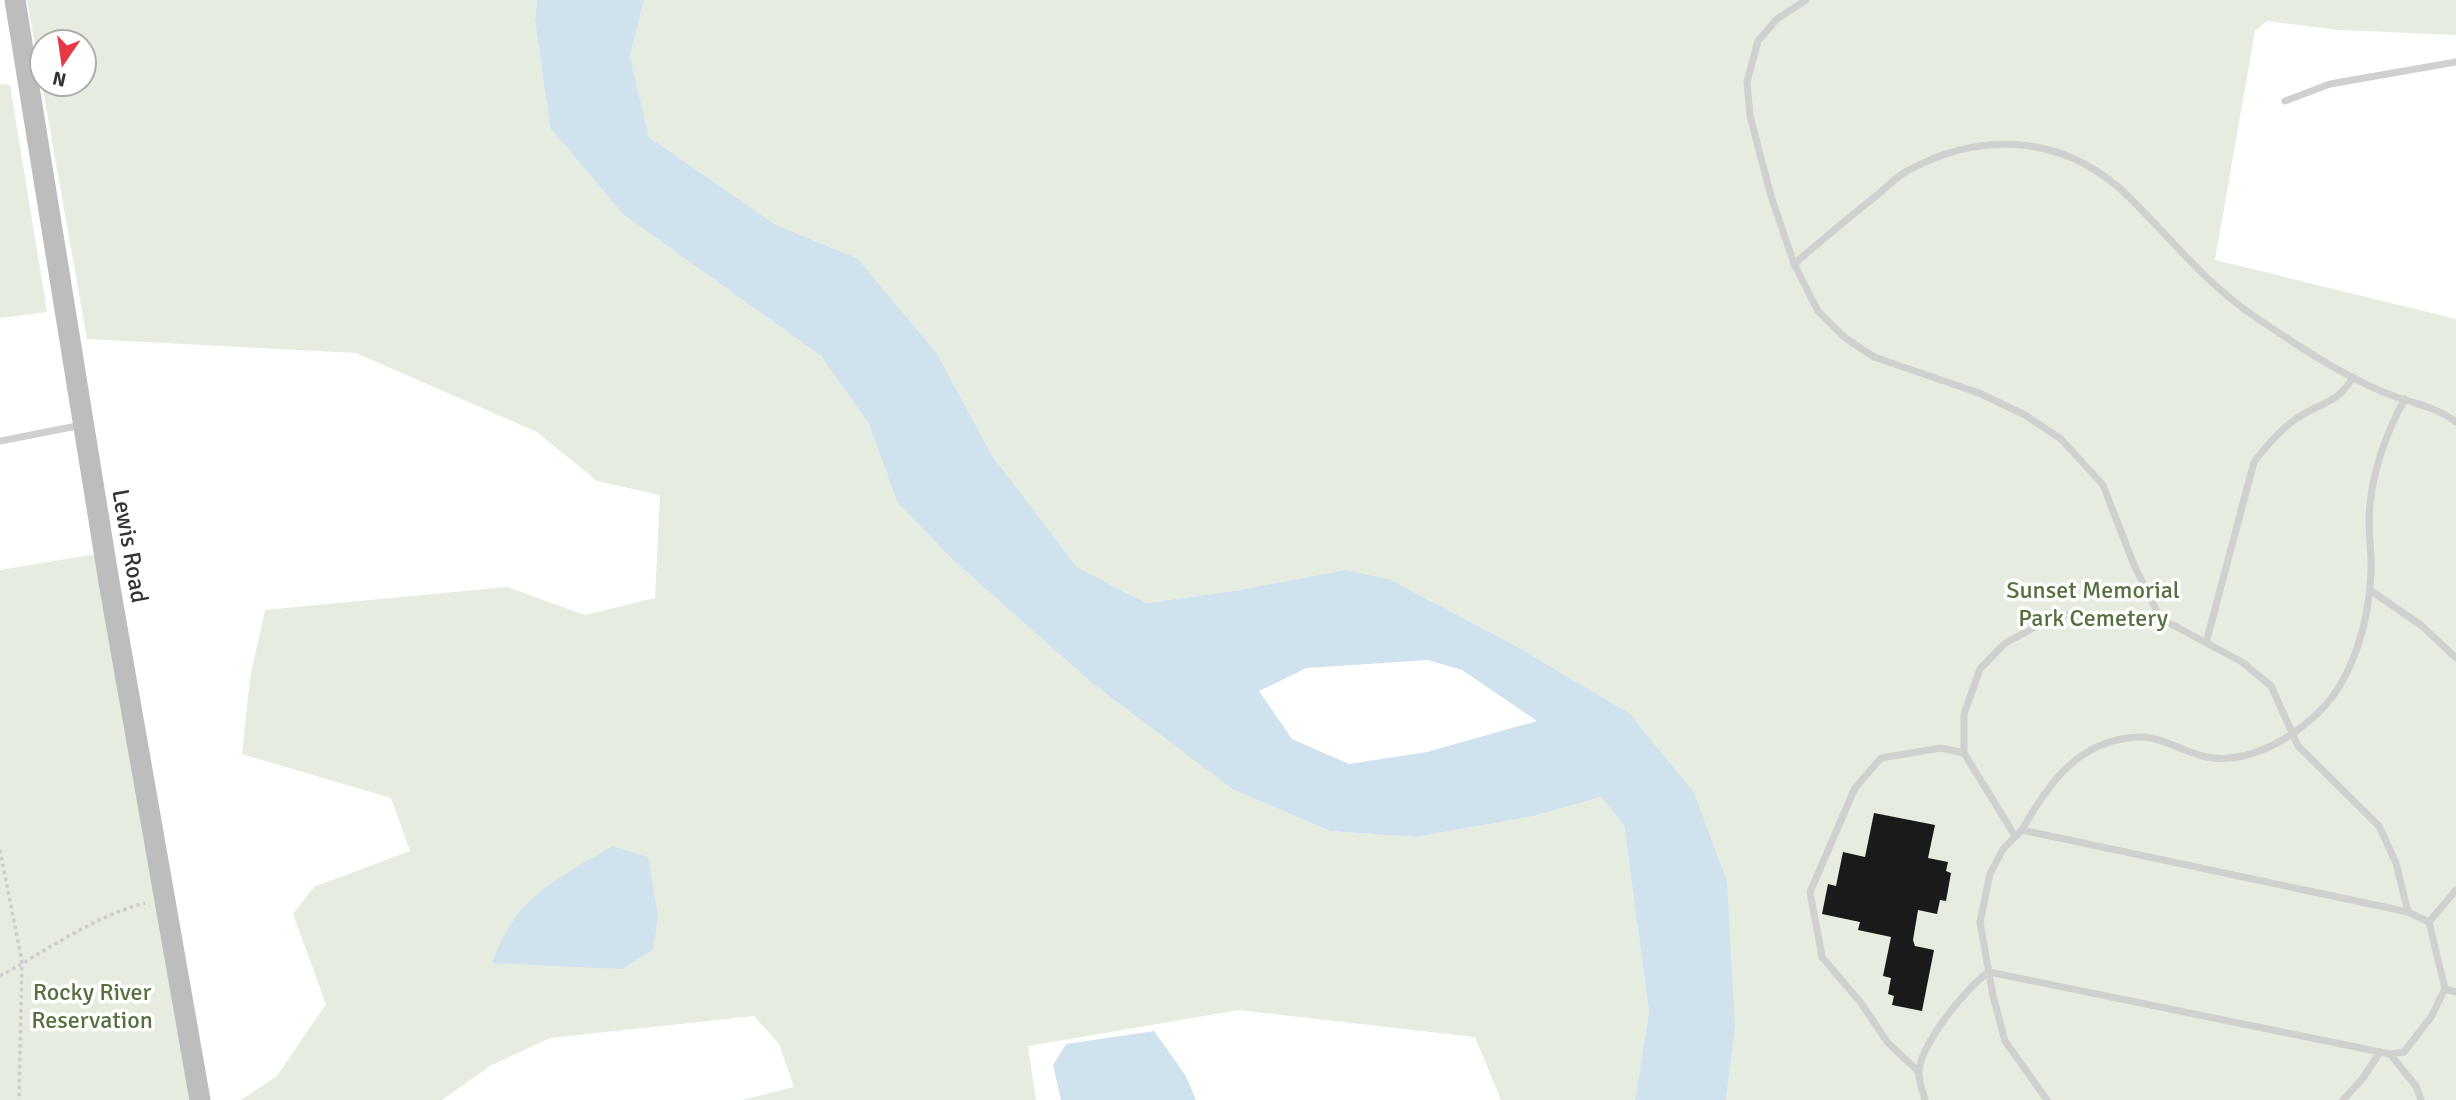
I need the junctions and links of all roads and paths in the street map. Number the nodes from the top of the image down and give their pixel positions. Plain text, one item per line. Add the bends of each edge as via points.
1 (15, 0) edge
2 (1806, 0) edge
3 (2456, 62) edge
4 (2285, 101) dead end
5 (1794, 264) junction
6 (2353, 377) junction
7 (2405, 399) junction
8 (2456, 422) edge
9 (83, 425) junction
10 (0, 441) edge
11 (2370, 590) junction
12 (2161, 618) junction
13 (2206, 643) junction
14 (2456, 658) edge
15 (2292, 734) junction
16 (1964, 753) junction
17 (2022, 830) junction
18 (2015, 836) junction
19 (0, 850) edge
20 (2456, 890) edge
21 (164, 897) junction
22 (2408, 912) junction
23 (2429, 922) junction
24 (22, 962) junction
25 (1989, 972) junction
26 (0, 976) edge
27 (2445, 989) junction
28 (2456, 992) edge
29 (2379, 1052) junction
30 (2390, 1054) junction
31 (1919, 1072) junction
32 (19, 1100) edge
33 (200, 1100) edge
34 (1925, 1100) edge
35 (2047, 1100) edge
36 (2343, 1100) edge
37 (2421, 1100) edge

1 - 9 street, Lewis Road
2 - 5 lane via 1777,19 1758,41 1747,82 1750,116 1770,196
3 - 4 lane via 2330,84
5 - 6 lane via 1908,170 1969,147 2015,142 2062,154 2098,170 2132,200 2182,257 2249,312
5 - 12 lane via 1818,311 1844,337 1874,357 1979,393 2025,415 2070,448 2103,485 2134,565
6 - 7 lane
6 - 13 lane via 2344,393 2297,418 2254,462
7 - 8 lane
7 - 11 lane via 2387,433 2370,505
9 - 10 lane
9 - 21 street, Lewis Road
11 - 14 lane via 2422,625
11 - 15 lane via 2358,644 2339,689
12 - 13 lane
12 - 16 lane via 2130,623 2059,614 2004,644 1980,669 1964,714
13 - 15 lane via 2242,662 2271,686
15 - 17 lane via 2237,758 2208,758 2143,737 2094,747 2046,787
15 - 22 lane via 2298,746 2379,826 2396,863
16 - 18 lane
16 - 31 lane via 1941,748 1881,758 1855,788 1810,892 1822,957 1888,1043
17 - 18 lane
17 - 22 lane
18 - 25 lane via 1990,874 1980,922
19 - 24 path
20 - 23 lane
21 - 24 path via 122,909
21 - 33 street, Lewis Road
22 - 23 lane
23 - 27 lane
24 - 26 path
24 - 32 path
25 - 29 lane
25 - 31 lane via 1958,998
25 - 35 lane via 2006,1041
27 - 28 lane
27 - 30 lane via 2431,1017 2404,1052
29 - 30 lane
29 - 36 lane
30 - 37 lane via 2416,1086
31 - 34 lane

